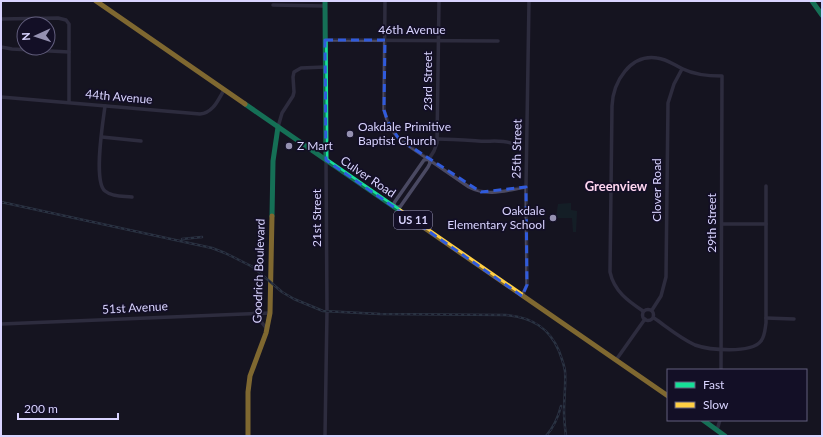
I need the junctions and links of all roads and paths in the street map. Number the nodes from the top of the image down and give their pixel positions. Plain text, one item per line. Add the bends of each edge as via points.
1 (96, 1) edge
2 (385, 1) edge
3 (439, 1) edge
4 (529, 1) edge
5 (812, 1) edge
6 (324, 4) edge
7 (274, 5) dead end
8 (822, 15) edge
9 (1, 19) edge
10 (325, 40) junction
11 (385, 40) junction
12 (438, 40) junction
13 (498, 41) dead end
14 (1, 47) edge
15 (69, 52) junction
16 (325, 66) junction
17 (682, 69) junction
18 (224, 90) junction
19 (1, 97) edge
20 (69, 102) junction
21 (106, 106) junction
22 (278, 127) junction
23 (102, 136) junction
24 (437, 139) junction
25 (141, 141) dead end
26 (516, 145) dead end
27 (429, 159) junction
28 (326, 160) junction
29 (766, 186) dead end
30 (526, 187) junction
31 (132, 197) dead end
32 (395, 208) junction
33 (722, 224) junction
34 (766, 224) junction
35 (522, 296) junction
36 (652, 310) junction
37 (643, 312) junction
38 (254, 313) junction
39 (270, 313) junction
40 (654, 318) junction
41 (766, 318) junction
42 (645, 319) junction
43 (794, 319) dead end
44 (1, 324) edge
45 (267, 329) junction
46 (722, 349) junction
47 (616, 360) junction
48 (721, 369) edge
49 (667, 395) edge
50 (704, 421) edge
51 (720, 421) edge
52 (717, 430) junction
53 (248, 436) edge
54 (325, 436) edge
55 (725, 436) edge

1 - 18 main road, Culver Road / US 11
2 - 11 street
3 - 12 street, 23rd Street
4 - 30 street, 25th Street
5 - 8 main road
6 - 7 street
6 - 10 main road, 21st Street
9 - 15 street via 66,20 69,24
10 - 11 street, 46th Avenue
10 - 16 main road, 21st Street
11 - 12 street, 46th Avenue
11 - 27 street via 386,118 399,139
12 - 13 street, 46th Avenue
12 - 24 street, 23rd Street
14 - 15 street
15 - 20 street
16 - 22 street via 301,68 294,72 293,96 282,114
16 - 28 main road, 21st Street
17 - 33 street, 29th Street via 697,74 722,76
17 - 36 street, Clover Road via 668,103 666,277 661,296
17 - 37 street via 660,58 640,60 621,75 612,98 610,268 620,293
18 - 21 street, 44th Avenue via 212,109 204,113
18 - 22 main road, Culver Road / US 11
19 - 20 street, 44th Avenue
20 - 21 street, 44th Avenue
21 - 23 street
22 - 28 main road, Culver Road / US 11
22 - 39 main road, Goodrich Boulevard via 272,161
23 - 25 street
23 - 31 street via 100,184 111,194
24 - 26 street via 509,142
24 - 27 street, 23rd Street via 436,147
27 - 30 street via 480,192 493,193
27 - 32 street, 23rd Street via 428,167 400,207
27 - 32 street, 23rd Street via 424,160 394,203
28 - 32 main road, Culver Road / US 11 via 332,168
28 - 54 street, 21st Street
29 - 34 street
30 - 35 street, 25th Street via 527,286
32 - 35 main road, Culver Road / US 11
33 - 34 street
33 - 46 street, 29th Street
34 - 41 street
35 - 47 main road, Culver Road / US 11
36 - 37 street via 647,309
36 - 40 street
37 - 42 street
38 - 39 street, 51st Avenue
38 - 44 street, 51st Avenue
38 - 45 street
39 - 45 main road, Goodrich Boulevard
40 - 42 street
40 - 46 street via 692,343
41 - 43 street
41 - 46 street via 765,333 761,342 745,349
42 - 47 street
45 - 53 main road, Goodrich Boulevard via 250,376
46 - 48 street, 29th Street
47 - 49 main road, Culver Road / US 11
50 - 52 main road
51 - 52 street
52 - 55 main road

